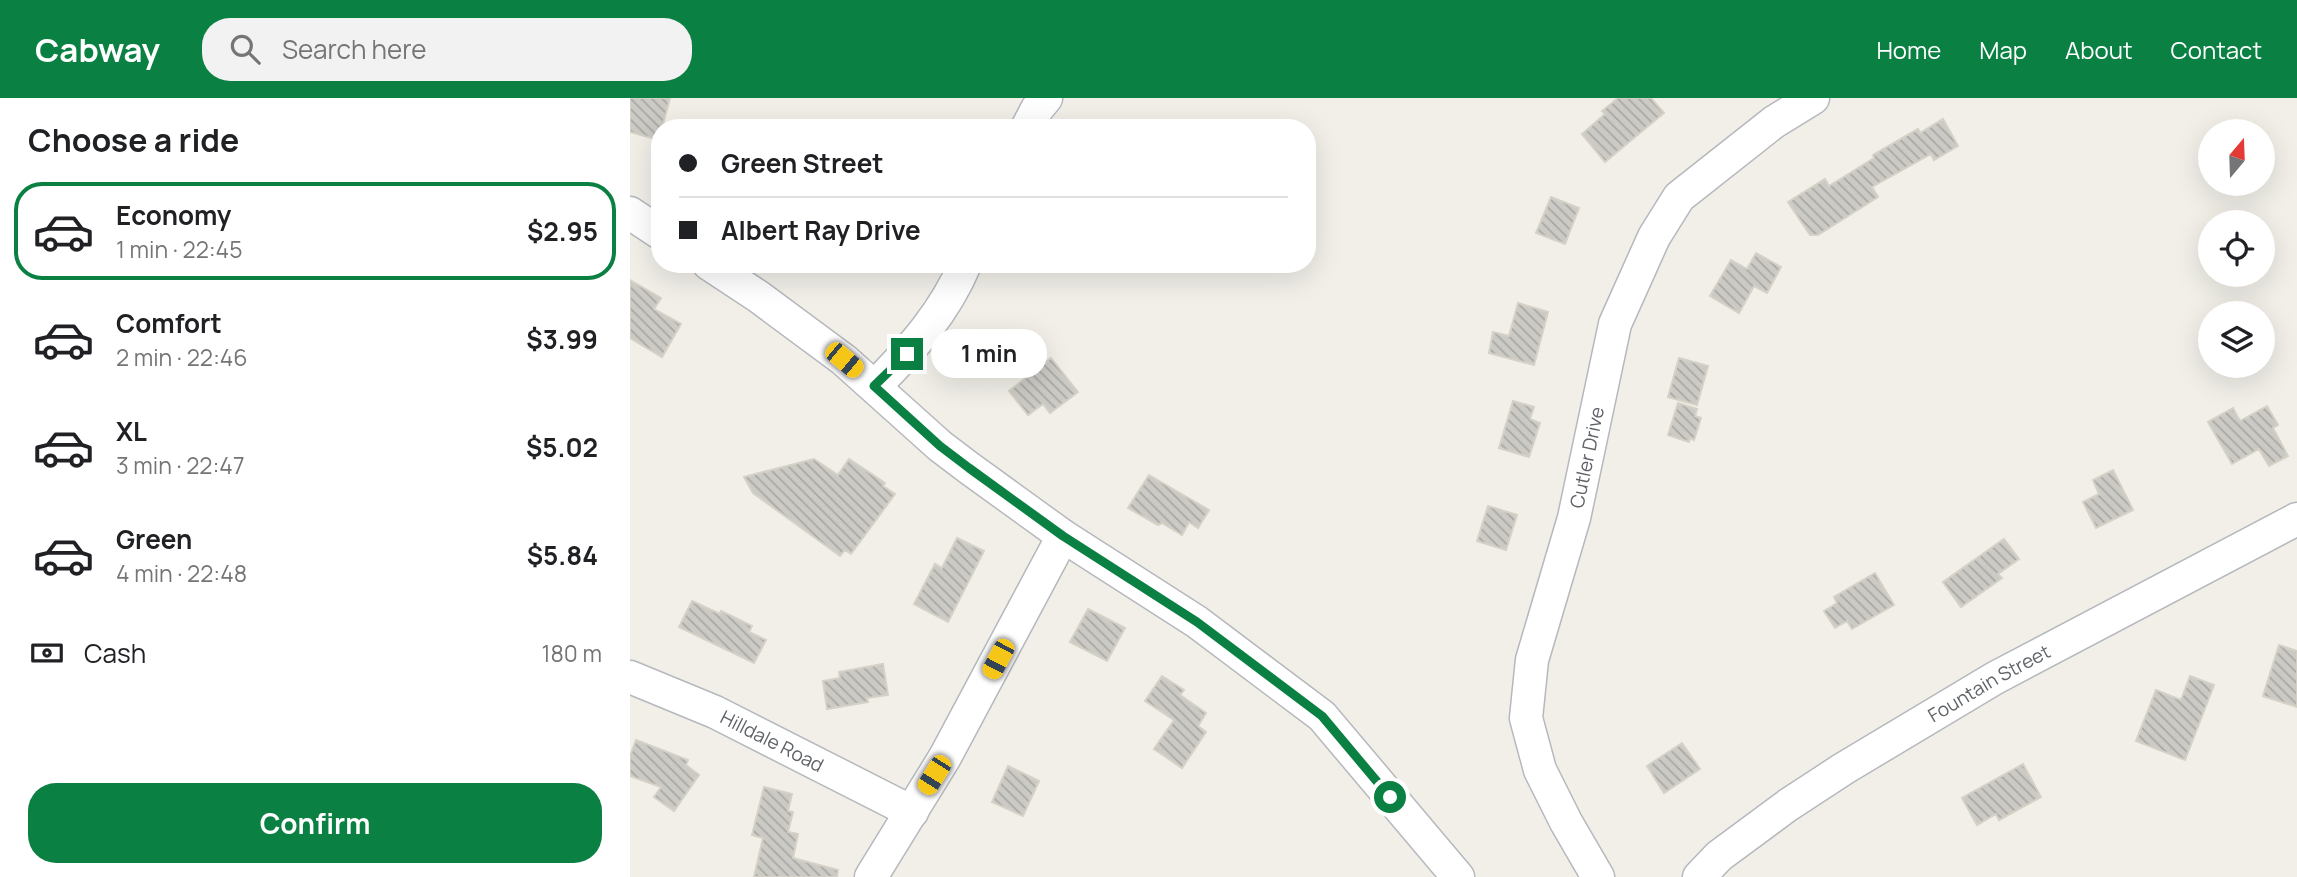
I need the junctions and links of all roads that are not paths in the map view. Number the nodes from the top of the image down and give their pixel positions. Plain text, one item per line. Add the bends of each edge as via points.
1 (1046, 98) edge
2 (1813, 98) edge
3 (1032, 119) edge
4 (630, 213) edge
5 (651, 227) edge
6 (722, 273) edge
7 (961, 273) edge
8 (874, 386) junction
9 (2297, 519) edge
10 (1063, 536) junction
11 (630, 677) edge
12 (912, 812) junction
13 (871, 877) edge
14 (1458, 877) edge
15 (1598, 877) edge
16 (1699, 877) edge

1 - 3 street
2 - 15 street, Cutler Drive via 1774,122 1679,197 1654,237 1615,324 1574,518 1532,660 1526,718 1540,770
4 - 5 street
6 - 8 street via 808,332
7 - 8 street via 934,320
8 - 10 street via 940,446
9 - 16 street, Fountain Street via 1983,685 1788,805 1719,856
10 - 12 street
10 - 14 street via 1197,622 1322,716
11 - 12 street, Hilldale Road via 715,712
12 - 13 street

